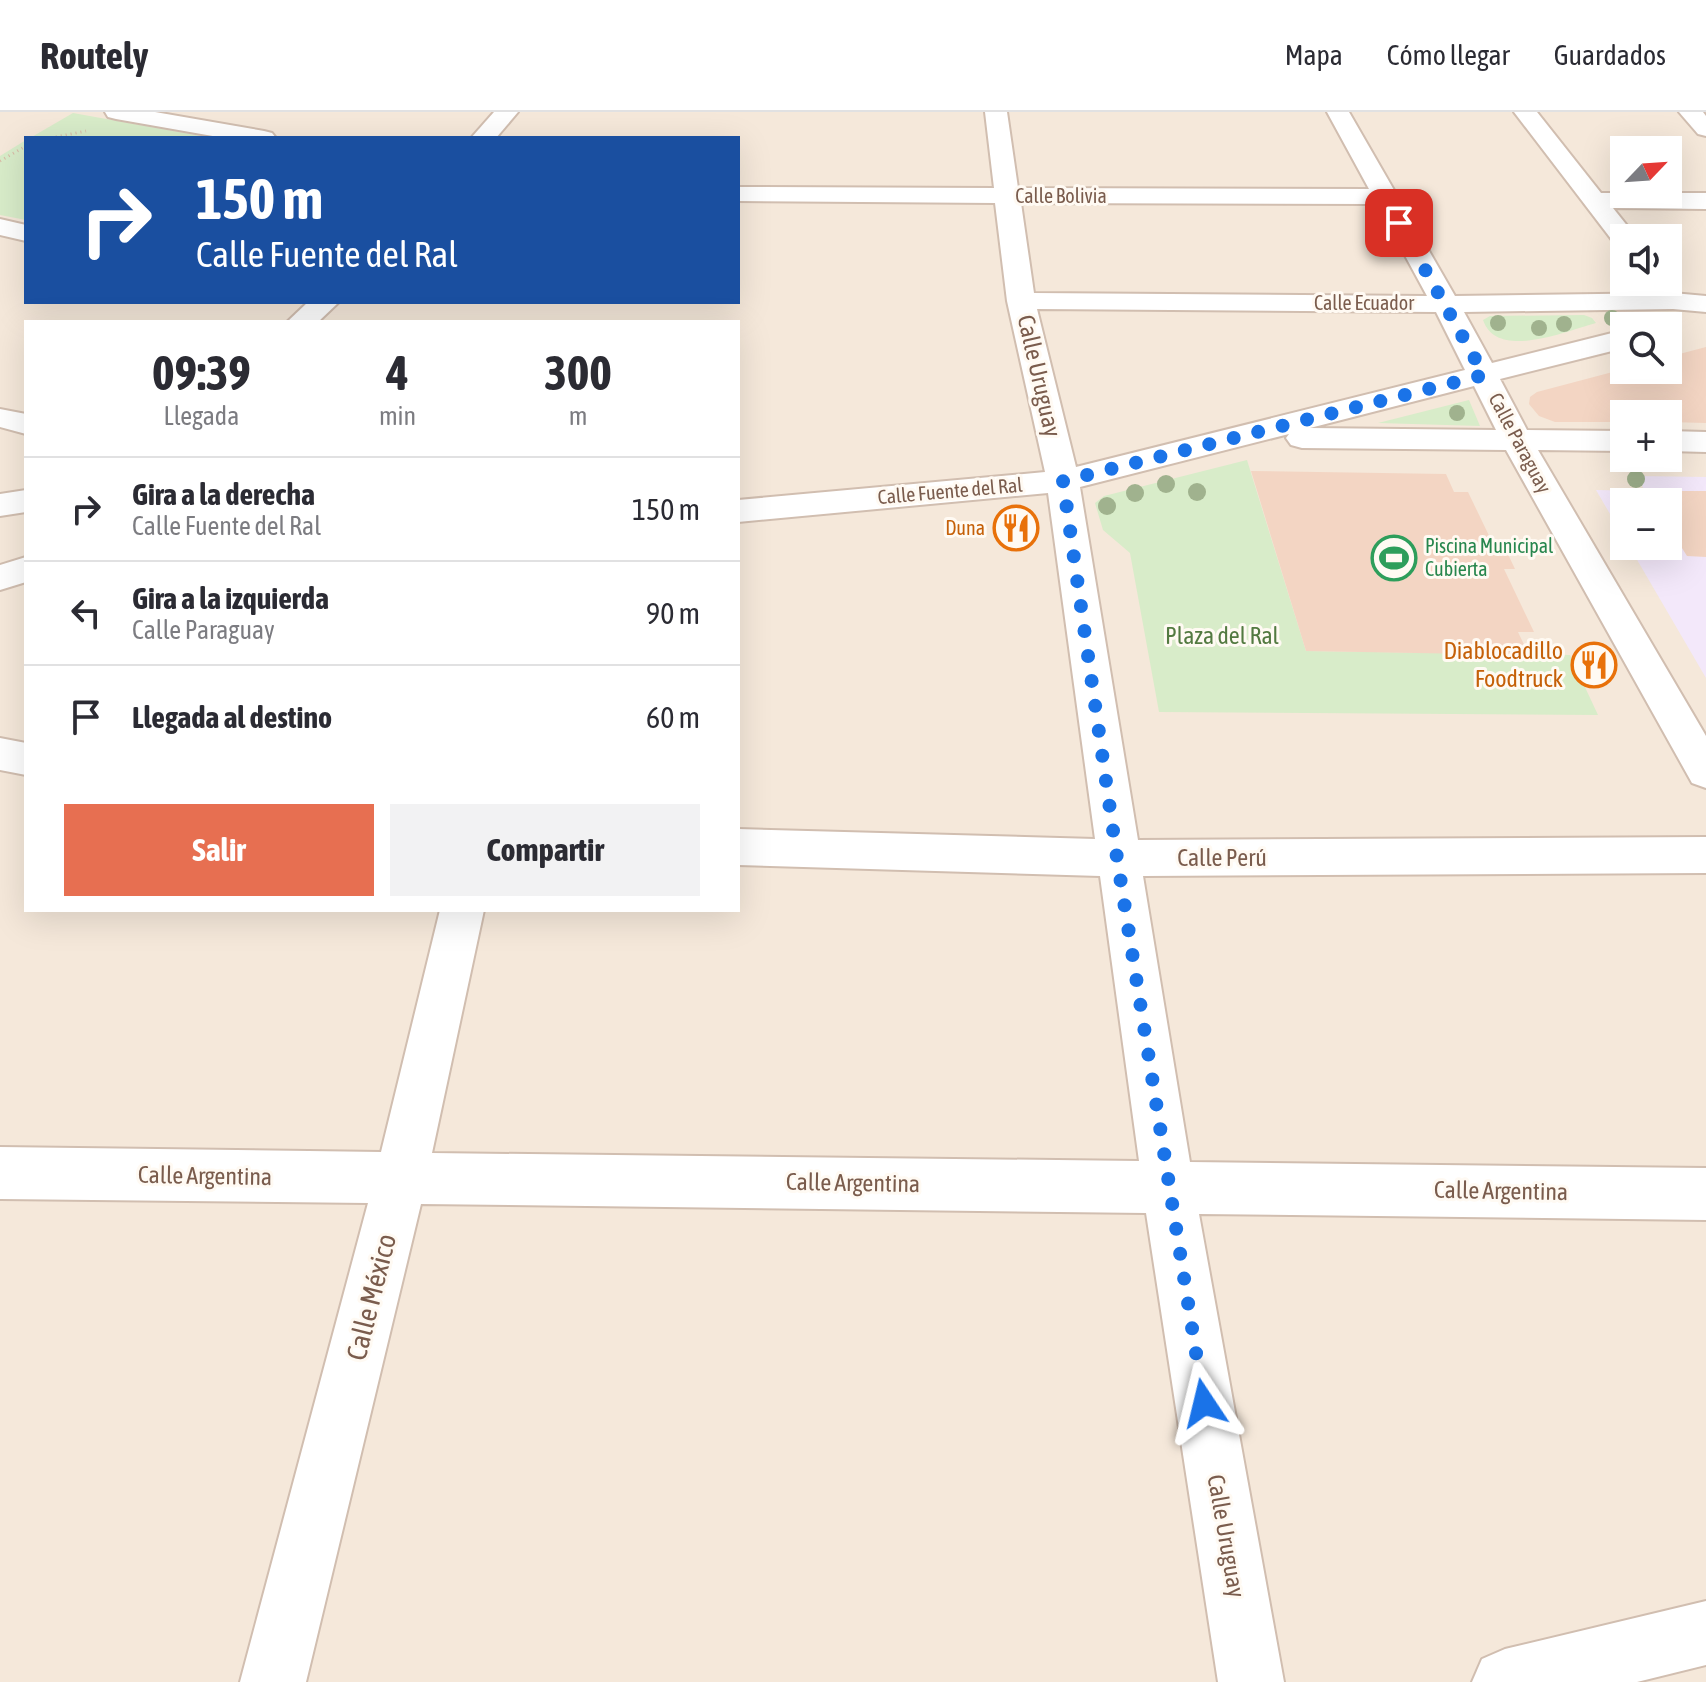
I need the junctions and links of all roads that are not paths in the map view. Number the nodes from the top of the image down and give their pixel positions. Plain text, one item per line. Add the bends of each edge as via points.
1 (116, 112) edge
2 (507, 112) edge
3 (996, 112) edge
4 (1338, 112) edge
5 (1525, 112) edge
6 (1690, 112) edge
7 (162, 116) edge
8 (1706, 129) edge
9 (255, 136) edge
10 (485, 136) edge
11 (740, 194) edge
12 (1009, 196) junction
13 (1384, 197) junction
14 (1595, 200) junction
15 (1706, 201) edge
16 (1613, 224) edge
17 (0, 227) edge
18 (24, 233) edge
19 (1021, 301) junction
20 (1666, 303) edge
21 (323, 304) edge
22 (1446, 304) junction
23 (1706, 304) edge
24 (1706, 317) edge
25 (303, 320) edge
26 (1610, 343) edge
27 (1484, 375) junction
28 (0, 418) edge
29 (24, 424) edge
30 (1238, 438) junction
31 (1516, 439) junction
32 (1610, 441) edge
33 (1682, 441) edge
34 (1706, 442) edge
35 (1063, 481) junction
36 (740, 511) edge
37 (24, 570) edge
38 (0, 578) edge
39 (0, 754) edge
40 (24, 759) edge
41 (1706, 772) edge
42 (740, 847) edge
43 (1706, 855) edge
44 (1117, 858) junction
45 (462, 912) edge
46 (0, 1173) edge
47 (401, 1178) junction
48 (1168, 1187) junction
49 (1706, 1194) edge
50 (1706, 1633) edge
51 (273, 1682) edge
52 (1251, 1682) edge
53 (1505, 1682) edge

1 - 7 street
2 - 10 street
3 - 12 street, Calle Uruguay
4 - 13 street, Calle Paraguay
5 - 14 street
6 - 8 street
7 - 9 street
11 - 12 street, Calle Bolivia
12 - 13 street, Calle Bolivia
12 - 19 street, Calle Uruguay
13 - 22 street, Calle Paraguay
14 - 15 street
14 - 16 street
17 - 18 street
19 - 22 street, Calle Ecuador
19 - 35 street, Calle Uruguay
20 - 22 street, Calle Ecuador
20 - 23 street, Calle Ecuador
20 - 24 street
21 - 25 street
22 - 27 street, Calle Paraguay
26 - 27 street, Calle Fuente del Ral
27 - 30 street, Calle Fuente del Ral
27 - 31 street, Calle Paraguay
28 - 29 street
30 - 31 street
30 - 35 street, Calle Fuente del Ral
31 - 32 street
31 - 41 street, Calle Paraguay
33 - 34 street
35 - 36 street, Calle Fuente del Ral
35 - 44 street, Calle Uruguay
37 - 38 street
39 - 40 street
42 - 44 street, Calle Perú
43 - 44 street, Calle Perú
44 - 48 street, Calle Uruguay
45 - 47 street, Calle México
46 - 47 street, Calle Argentina
47 - 48 street, Calle Argentina
47 - 51 street, Calle México
48 - 49 street, Calle Argentina
48 - 52 street, Calle Uruguay
50 - 53 street

